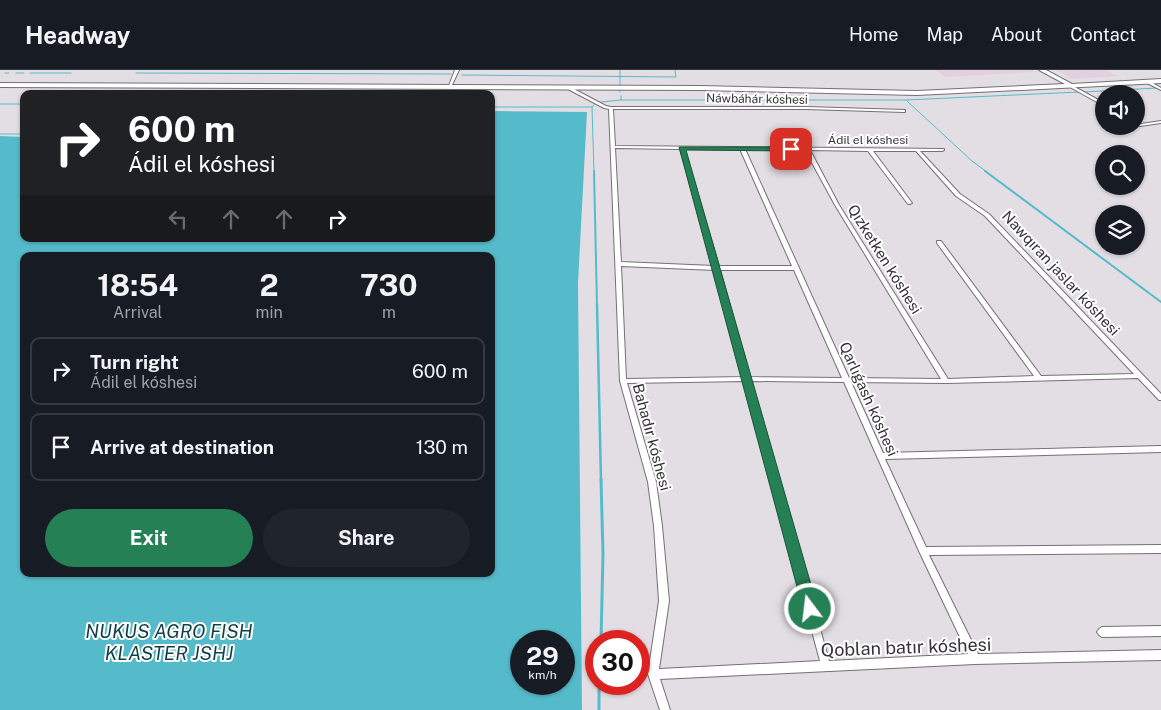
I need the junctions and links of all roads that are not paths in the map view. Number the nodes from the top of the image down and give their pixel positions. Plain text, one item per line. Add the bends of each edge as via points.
1 (457, 70) edge
2 (1042, 70) edge
3 (1161, 81) edge
4 (1148, 82) junction
5 (0, 85) edge
6 (1071, 86) junction
7 (449, 87) junction
8 (567, 87) junction
9 (1161, 89) edge
10 (1095, 100) edge
11 (611, 108) junction
12 (904, 111) dead end
13 (1161, 122) edge
14 (1145, 123) edge
15 (613, 147) junction
16 (682, 148) junction
17 (742, 148) junction
18 (807, 149) junction
19 (870, 150) junction
20 (917, 150) junction
21 (942, 150) dead end
22 (910, 203) dead end
23 (939, 242) dead end
24 (618, 264) junction
25 (717, 268) junction
26 (796, 268) junction
27 (1139, 376) junction
28 (1038, 377) junction
29 (747, 379) junction
30 (622, 381) junction
31 (846, 381) junction
32 (946, 381) junction
33 (1161, 398) edge
34 (1161, 449) edge
35 (880, 456) junction
36 (1161, 548) edge
37 (923, 552) junction
38 (1161, 631) edge
39 (1102, 632) dead end
40 (1161, 656) edge
41 (974, 659) junction
42 (826, 666) junction
43 (653, 674) junction
44 (666, 710) edge

1 - 7 street
2 - 6 main road
3 - 4 main road
4 - 6 main road
4 - 9 street
5 - 7 main road
6 - 8 main road via 917,93
6 - 10 street
7 - 8 main road
8 - 11 street
11 - 12 street, Náwbáhár kóshesi
11 - 15 street, Bahadır kóshesi
13 - 14 street
15 - 16 street, Ádil el kóshesi
15 - 24 street, Bahadır kóshesi
16 - 17 street, Ádil el kóshesi
16 - 25 street
17 - 18 street, Ádil el kóshesi
17 - 26 street, Qarlıǵash kóshesi
18 - 19 street, Ádil el kóshesi
18 - 32 street, Qızketken kóshesi via 837,205
19 - 20 street, Ádil el kóshesi
19 - 22 street
20 - 21 street, Ádil el kóshesi
20 - 27 street, Nawqıran jaslar kóshesi via 958,195 988,215
23 - 28 street
24 - 25 street
24 - 30 street, Bahadır kóshesi
25 - 26 street
25 - 29 street
26 - 31 street, Qarlıǵash kóshesi
27 - 28 street
27 - 33 street, Nawqıran jaslar kóshesi
28 - 32 street
29 - 30 street
29 - 31 street
29 - 42 street
30 - 43 street, Bahadır kóshesi via 652,482 658,526 664,601
31 - 32 street
31 - 35 street, Qarlıǵash kóshesi
34 - 35 street
35 - 37 street, Qarlıǵash kóshesi
36 - 37 street
37 - 41 street, Qarlıǵash kóshesi
38 - 39 street
40 - 41 street, Qoblan batır kóshesi
41 - 42 street, Qoblan batır kóshesi
42 - 43 street, Qoblan batır kóshesi
43 - 44 street, Bahadır kóshesi

